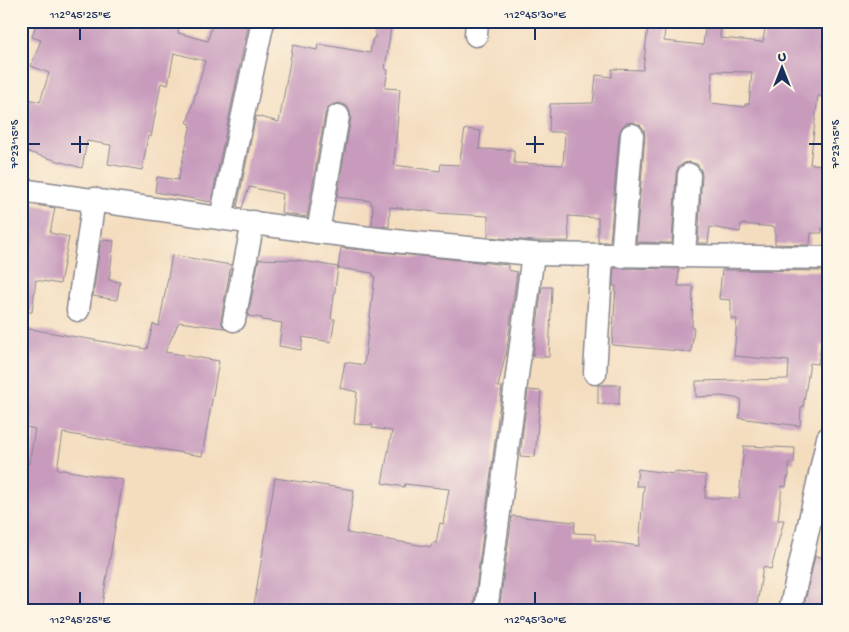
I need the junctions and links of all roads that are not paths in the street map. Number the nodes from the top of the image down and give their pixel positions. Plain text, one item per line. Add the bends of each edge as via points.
1 (263, 21) edge
2 (338, 116) dead end
3 (632, 135) dead end
4 (689, 174) dead end
5 (21, 190) edge
6 (94, 200) junction
7 (221, 218) junction
8 (253, 222) junction
9 (318, 232) junction
10 (533, 254) junction
11 (612, 255) junction
12 (684, 256) junction
13 (828, 258) edge
14 (78, 310) dead end
15 (234, 320) dead end
16 (595, 373) dead end
17 (828, 438) edge
18 (818, 532) edge
19 (486, 611) edge
20 (790, 611) edge

1 - 7 street
2 - 9 street
3 - 11 street
4 - 12 street
5 - 6 street
6 - 7 street
6 - 14 street
7 - 8 street
8 - 9 street
8 - 15 street
9 - 10 street
10 - 11 street
10 - 19 street
11 - 12 street
11 - 16 street
12 - 13 street
17 - 18 street
18 - 20 street

